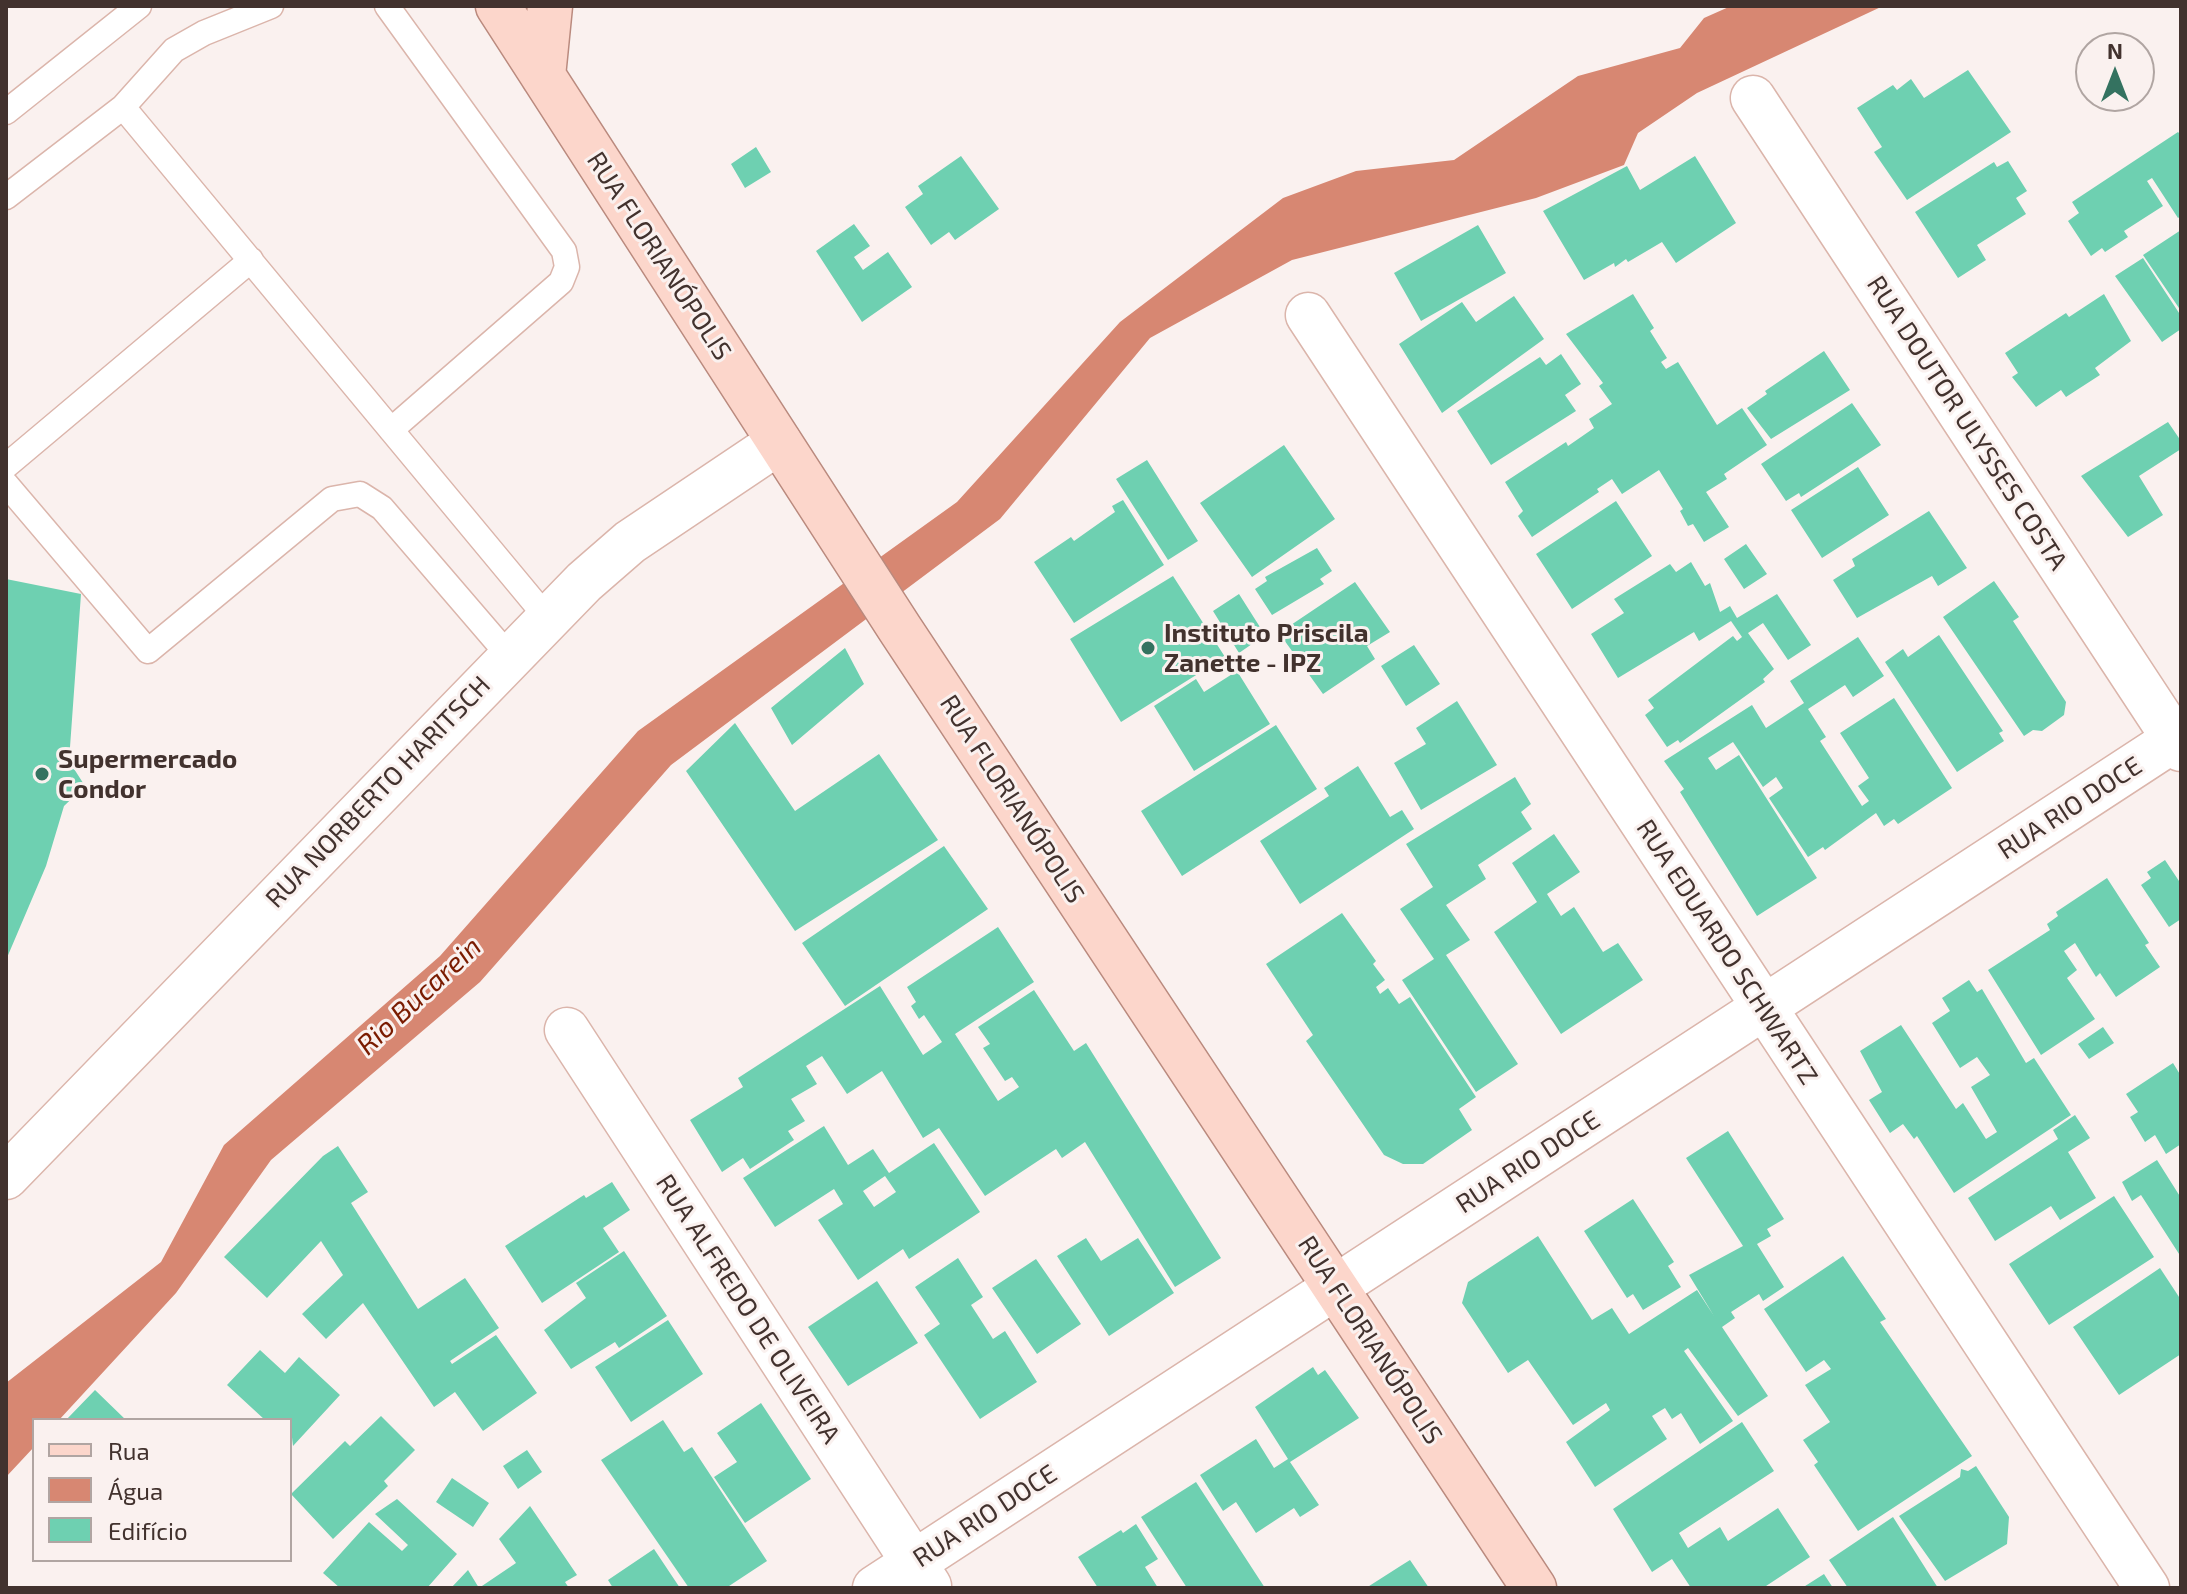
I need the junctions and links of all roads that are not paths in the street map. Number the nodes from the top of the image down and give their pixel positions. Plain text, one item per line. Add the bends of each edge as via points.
1 (139, 6) edge
2 (271, 6) edge
3 (387, 6) edge
4 (498, 6) edge
5 (550, 6) edge
6 (543, 76) junction
7 (1753, 98) dead end
8 (123, 107) junction
9 (6, 112) edge
10 (6, 197) edge
11 (251, 260) junction
12 (1308, 315) dead end
13 (391, 430) junction
14 (779, 442) junction
15 (6, 466) edge
16 (6, 484) edge
17 (548, 619) junction
18 (510, 657) junction
19 (2179, 741) edge
20 (1764, 1007) junction
21 (567, 1030) dead end
22 (6, 1177) edge
23 (1335, 1287) junction
24 (922, 1575) edge
25 (875, 1588) edge
26 (1534, 1588) edge
27 (2147, 1588) edge

1 - 9 lane
2 - 8 lane via 174,50
3 - 13 lane via 564,251 567,267 561,282
4 - 6 main road, RUA FLORIANÓPOLIS
5 - 6 main road
6 - 14 main road, RUA FLORIANÓPOLIS
7 - 19 street, RUA DOUTOR ULYSSES COSTA
8 - 10 lane
8 - 11 lane
11 - 13 lane
11 - 15 lane
12 - 20 street, RUA EDUARDO SCHWARTZ
13 - 17 lane
14 - 17 street, RUA NORBERTO HARITSCH via 630,542
14 - 23 main road, RUA FLORIANÓPOLIS
16 - 18 lane via 148,651 332,499 360,494 382,508
17 - 18 street, RUA NORBERTO HARITSCH
18 - 22 street, RUA NORBERTO HARITSCH
19 - 20 street, RUA RIO DOCE
20 - 23 street, RUA RIO DOCE
20 - 27 street, RUA EDUARDO SCHWARTZ
21 - 24 street, RUA ALFREDO DE OLIVEIRA
23 - 24 street, RUA RIO DOCE
23 - 26 main road, RUA FLORIANÓPOLIS
24 - 25 street, RUA RIO DOCE

